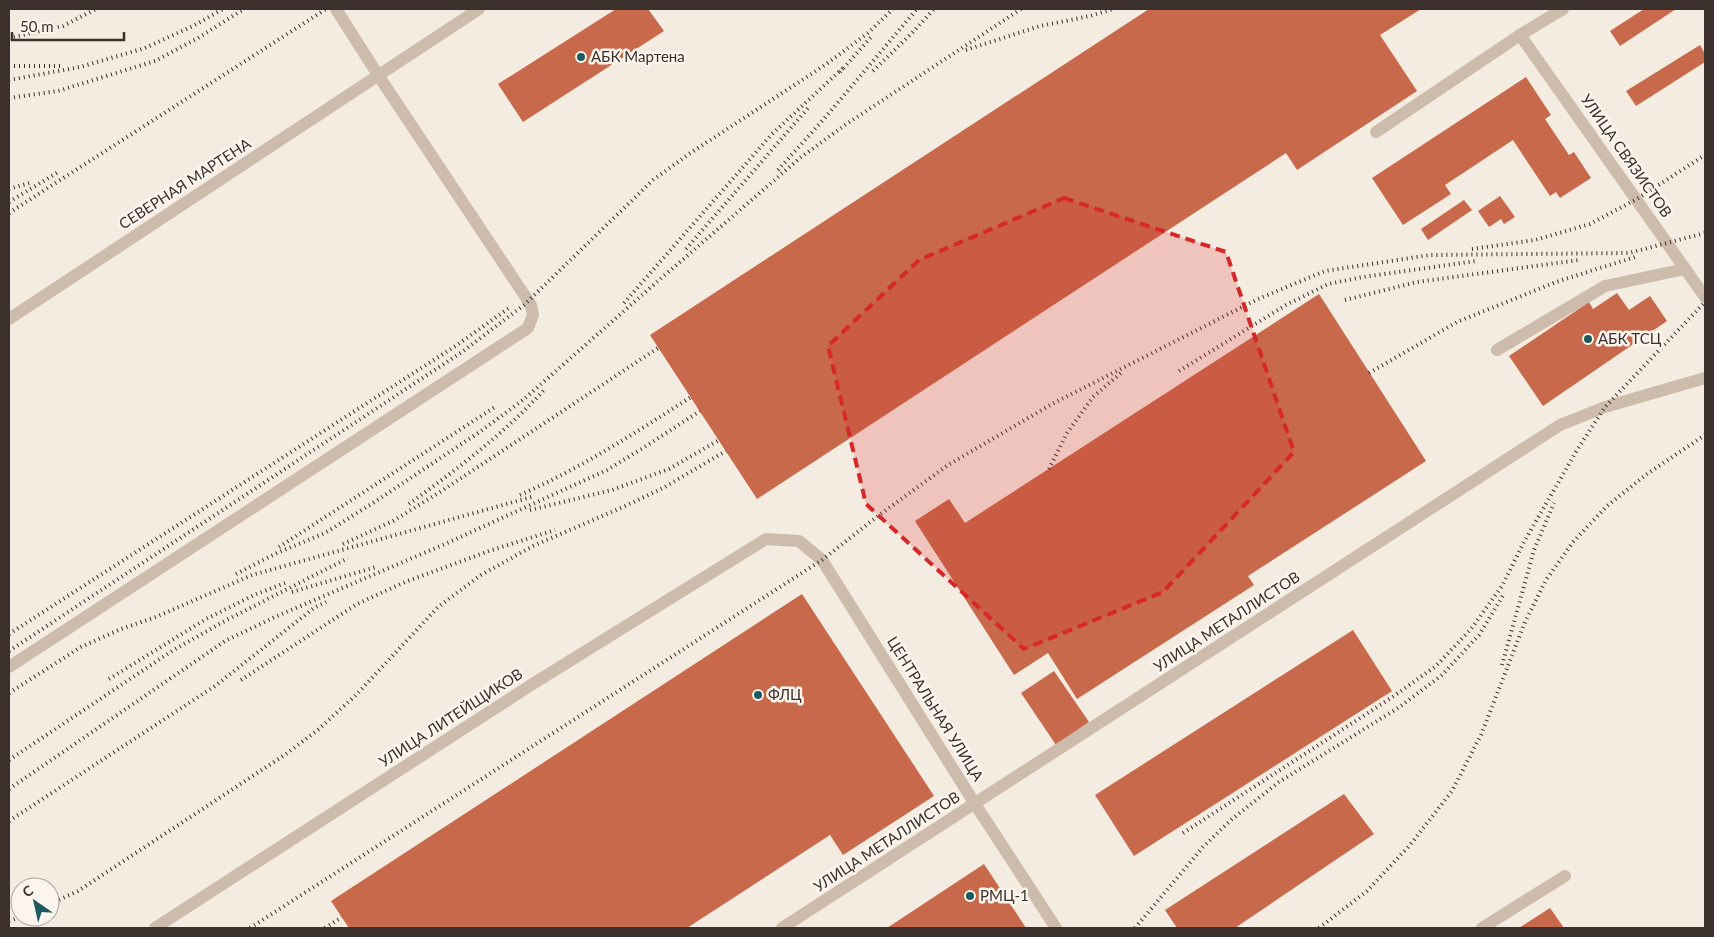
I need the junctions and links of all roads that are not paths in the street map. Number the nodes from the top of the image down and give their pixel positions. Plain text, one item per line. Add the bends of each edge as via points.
1 (336, 9) edge
2 (479, 9) edge
3 (1563, 9) edge
4 (1520, 35) junction
5 (378, 75) junction
6 (1376, 132) dead end
7 (1685, 269) junction
8 (1705, 297) edge
9 (9, 320) edge
10 (1497, 350) dead end
11 (1705, 378) edge
12 (766, 539) joint
13 (9, 667) edge
14 (975, 804) junction
15 (1565, 876) dead end
16 (155, 928) edge
17 (782, 928) edge
18 (1056, 928) edge
19 (1482, 928) edge

1 - 5 street
2 - 5 street, СЕВЕРНАЯ МАРТЕНА
3 - 4 street
4 - 6 street
4 - 7 street, УЛИЦА СВЯЗИСТОВ
5 - 9 street, СЕВЕРНАЯ МАРТЕНА
5 - 13 street via 531,305 533,315 528,328
7 - 8 street, УЛИЦА СВЯЗИСТОВ
7 - 10 street via 1606,286
11 - 14 street, УЛИЦА МЕТАЛЛИСТОВ via 1605,407 1560,425
12 - 14 street, ЦЕНТРАЛЬНАЯ УЛИЦА via 799,541 822,560
12 - 16 street, УЛИЦА ЛИТЕЙЩИКОВ via 531,685
14 - 17 street, УЛИЦА МЕТАЛЛИСТОВ
14 - 18 street, ЦЕНТРАЛЬНАЯ УЛИЦА
15 - 19 street

